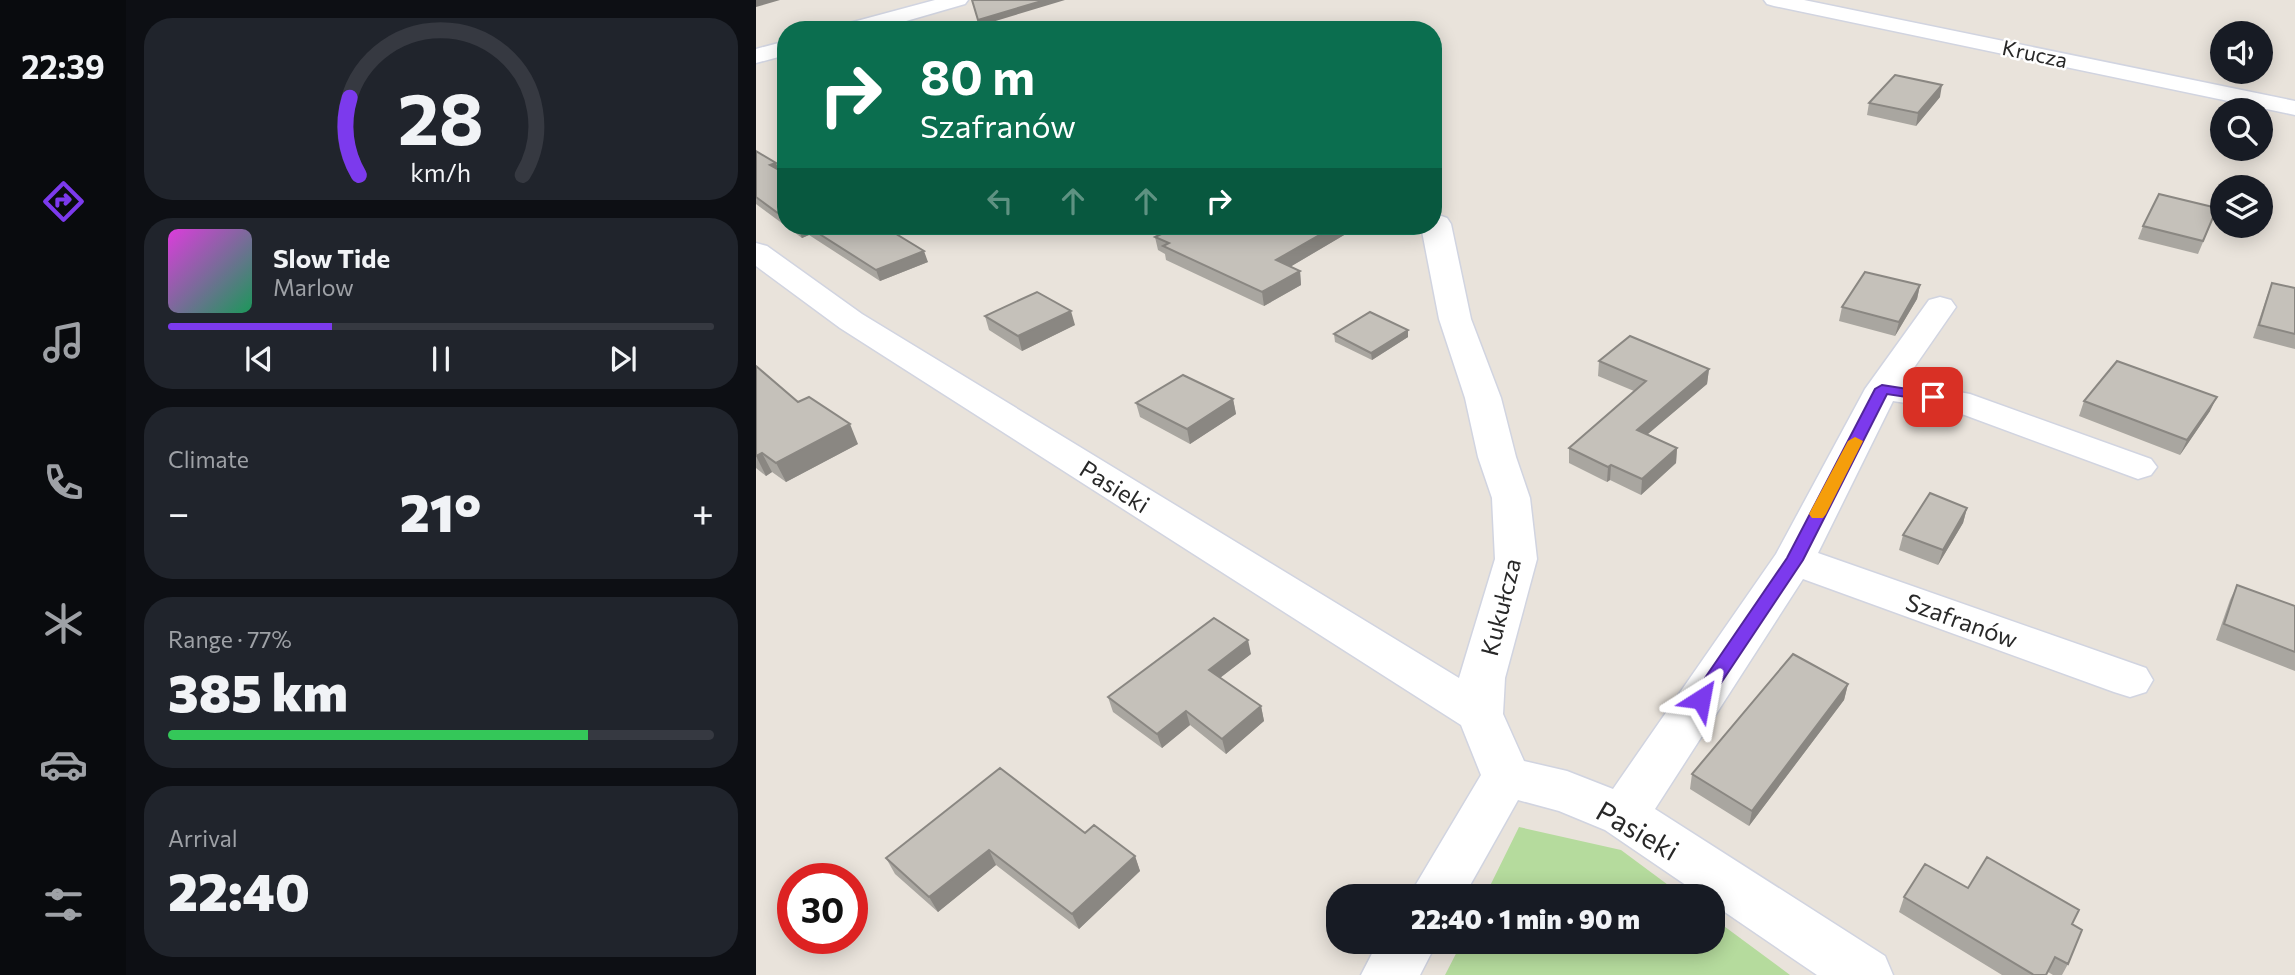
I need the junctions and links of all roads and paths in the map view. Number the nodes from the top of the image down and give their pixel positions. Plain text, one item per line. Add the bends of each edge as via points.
1 (958, 0) edge
2 (1774, 0) edge
3 (882, 21) edge
4 (777, 50) edge
5 (756, 56) edge
6 (2295, 108) edge
7 (1439, 235) edge
8 (756, 252) edge
9 (1940, 307) dead end
10 (1882, 389) junction
11 (2138, 467) dead end
12 (1794, 560) junction
13 (2130, 680) dead end
14 (1480, 714) junction
15 (1506, 777) junction
16 (1623, 815) junction
17 (1443, 884) edge
18 (1402, 954) edge
19 (1389, 975) edge
20 (1865, 975) edge

1 - 3 street
2 - 6 street, Krucza
4 - 5 street
7 - 14 street, Kukułcza via 1455,319 1511,498 1516,559 1482,678
8 - 14 street, Pasieki via 851,321
9 - 10 street
10 - 11 street via 1958,401
10 - 12 street
12 - 13 street, Szafranów
12 - 16 street
14 - 15 street, Kukułcza
15 - 16 street, Pasieki via 1567,792
15 - 17 street
16 - 20 street, Pasieki
18 - 19 street

